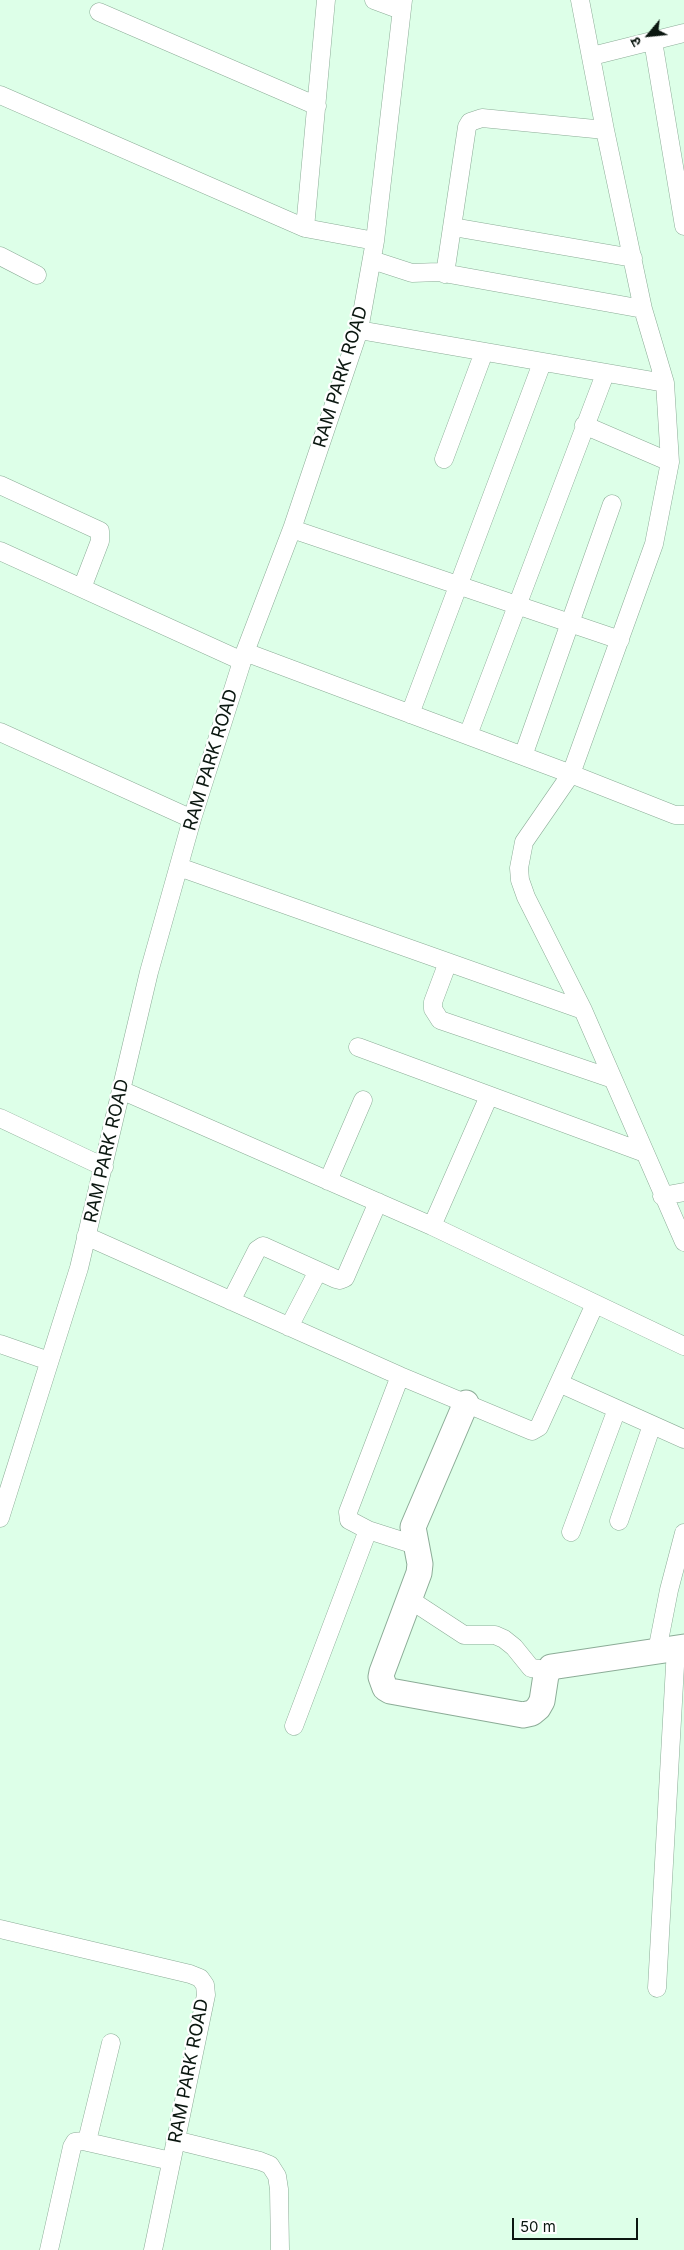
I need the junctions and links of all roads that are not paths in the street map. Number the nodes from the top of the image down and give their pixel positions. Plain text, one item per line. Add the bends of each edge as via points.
1 (326, 0) edge
2 (374, 0) edge
3 (580, 0) edge
4 (402, 5) edge
5 (99, 12) dead end
6 (684, 33) edge
7 (653, 41) junction
8 (592, 56) junction
9 (0, 95) edge
10 (317, 106) junction
11 (605, 130) junction
12 (684, 226) edge
13 (453, 227) junction
14 (305, 228) junction
15 (375, 241) junction
16 (0, 256) edge
17 (633, 258) junction
18 (372, 260) junction
19 (445, 274) junction
20 (37, 275) dead end
21 (643, 309) junction
22 (359, 330) junction
23 (484, 352) junction
24 (542, 362) junction
25 (605, 374) junction
26 (665, 383) junction
27 (584, 424) junction
28 (675, 450) edge
29 (444, 459) dead end
30 (0, 485) edge
31 (612, 504) dead end
32 (292, 529) junction
33 (0, 551) edge
34 (458, 584) junction
35 (82, 588) junction
36 (518, 604) junction
37 (570, 622) junction
38 (620, 640) junction
39 (244, 656) junction
40 (410, 714) junction
41 (0, 732) edge
42 (468, 735) junction
43 (523, 756) junction
44 (570, 774) junction
45 (684, 815) edge
46 (192, 819) junction
47 (180, 867) junction
48 (448, 962) junction
49 (583, 1010) junction
50 (358, 1047) dead end
51 (613, 1079) junction
52 (121, 1090) junction
53 (489, 1096) junction
54 (363, 1100) dead end
55 (0, 1118) edge
56 (645, 1153) junction
57 (104, 1167) junction
58 (328, 1181) junction
59 (684, 1192) edge
60 (662, 1196) junction
61 (378, 1202) junction
62 (432, 1226) junction
63 (86, 1236) junction
64 (684, 1242) edge
65 (318, 1271) junction
66 (231, 1301) junction
67 (595, 1304) junction
68 (289, 1326) junction
69 (0, 1344) edge
70 (684, 1346) edge
71 (50, 1360) junction
72 (400, 1376) junction
73 (559, 1383) junction
74 (466, 1403) junction
75 (617, 1409) junction
76 (652, 1425) junction
77 (684, 1439) edge
78 (0, 1518) edge
79 (619, 1521) dead end
80 (368, 1530) junction
81 (571, 1532) dead end
82 (684, 1533) edge
83 (415, 1545) junction
84 (409, 1599) junction
85 (672, 1649) edge
86 (548, 1670) junction
87 (294, 1726) dead end
88 (0, 1929) edge
89 (657, 1988) dead end
90 (111, 2043) dead end
91 (176, 2140) junction
92 (87, 2141) junction
93 (171, 2161) junction
94 (49, 2250) edge
95 (153, 2250) edge
96 (280, 2250) edge

1 - 10 street
2 - 4 street
3 - 8 street
4 - 15 street, RAM PARK ROAD
5 - 10 street
6 - 7 street
7 - 8 street
7 - 12 street
8 - 11 street
9 - 14 street
10 - 14 street
11 - 13 street via 474,119 467,127
11 - 17 street
13 - 17 street
13 - 19 street
14 - 15 street
15 - 18 street, RAM PARK ROAD
16 - 20 street
17 - 21 street
18 - 19 street via 412,273
18 - 22 street, RAM PARK ROAD
19 - 21 street
21 - 26 street
22 - 23 street
22 - 32 street, RAM PARK ROAD
23 - 24 street
23 - 29 street
24 - 25 street
24 - 34 street
25 - 26 street
25 - 27 street
26 - 28 street
27 - 28 street
27 - 36 street
28 - 38 street via 654,544
30 - 35 street via 100,531 100,541
31 - 37 street
32 - 34 street
32 - 39 street, RAM PARK ROAD
33 - 35 street
34 - 36 street
34 - 40 street
35 - 39 street
36 - 37 street
36 - 42 street
37 - 38 street
37 - 43 street
38 - 44 street
39 - 40 street
39 - 46 street, RAM PARK ROAD
40 - 42 street
41 - 46 street
42 - 43 street
43 - 44 street
44 - 45 street via 675,815
44 - 49 street via 524,842 519,868 526,897
46 - 47 street, RAM PARK ROAD
47 - 48 street
47 - 52 street, RAM PARK ROAD via 149,972
48 - 49 street
48 - 51 street via 433,1009 440,1020
49 - 51 street
50 - 53 street
51 - 56 street
52 - 57 street, RAM PARK ROAD
52 - 58 street
53 - 56 street
53 - 62 street
54 - 58 street
55 - 57 street
56 - 60 street
57 - 63 street, RAM PARK ROAD
58 - 61 street
59 - 60 street
60 - 64 street
61 - 62 street
61 - 65 street via 345,1278 336,1280
62 - 67 street
63 - 66 street
63 - 71 street, RAM PARK ROAD
65 - 66 street via 267,1246 259,1247
65 - 68 street
66 - 68 street
67 - 70 street
67 - 73 street
68 - 72 street
69 - 71 street
71 - 78 street, RAM PARK ROAD
72 - 74 street
72 - 80 street via 348,1512 349,1520
73 - 74 street via 539,1427 532,1431
73 - 75 street
74 - 83 street via 413,1526
75 - 76 street
75 - 81 street
76 - 77 street
76 - 79 street
80 - 83 street
80 - 87 street
82 - 85 street via 669,1590
83 - 84 street via 419,1573
84 - 86 street via 464,1635 495,1635 514,1647 531,1668
84 - 86 street via 381,1677 385,1688 390,1691 523,1715 532,1713 542,1701
85 - 86 street via 558,1664
85 - 89 street
88 - 91 street, RAM PARK ROAD via 200,1978 206,1995
90 - 92 street
91 - 93 street, RAM PARK ROAD
91 - 96 street via 270,2165 277,2176 279,2189
92 - 93 street
92 - 94 street via 78,2140 72,2147
93 - 95 street, RAM PARK ROAD

